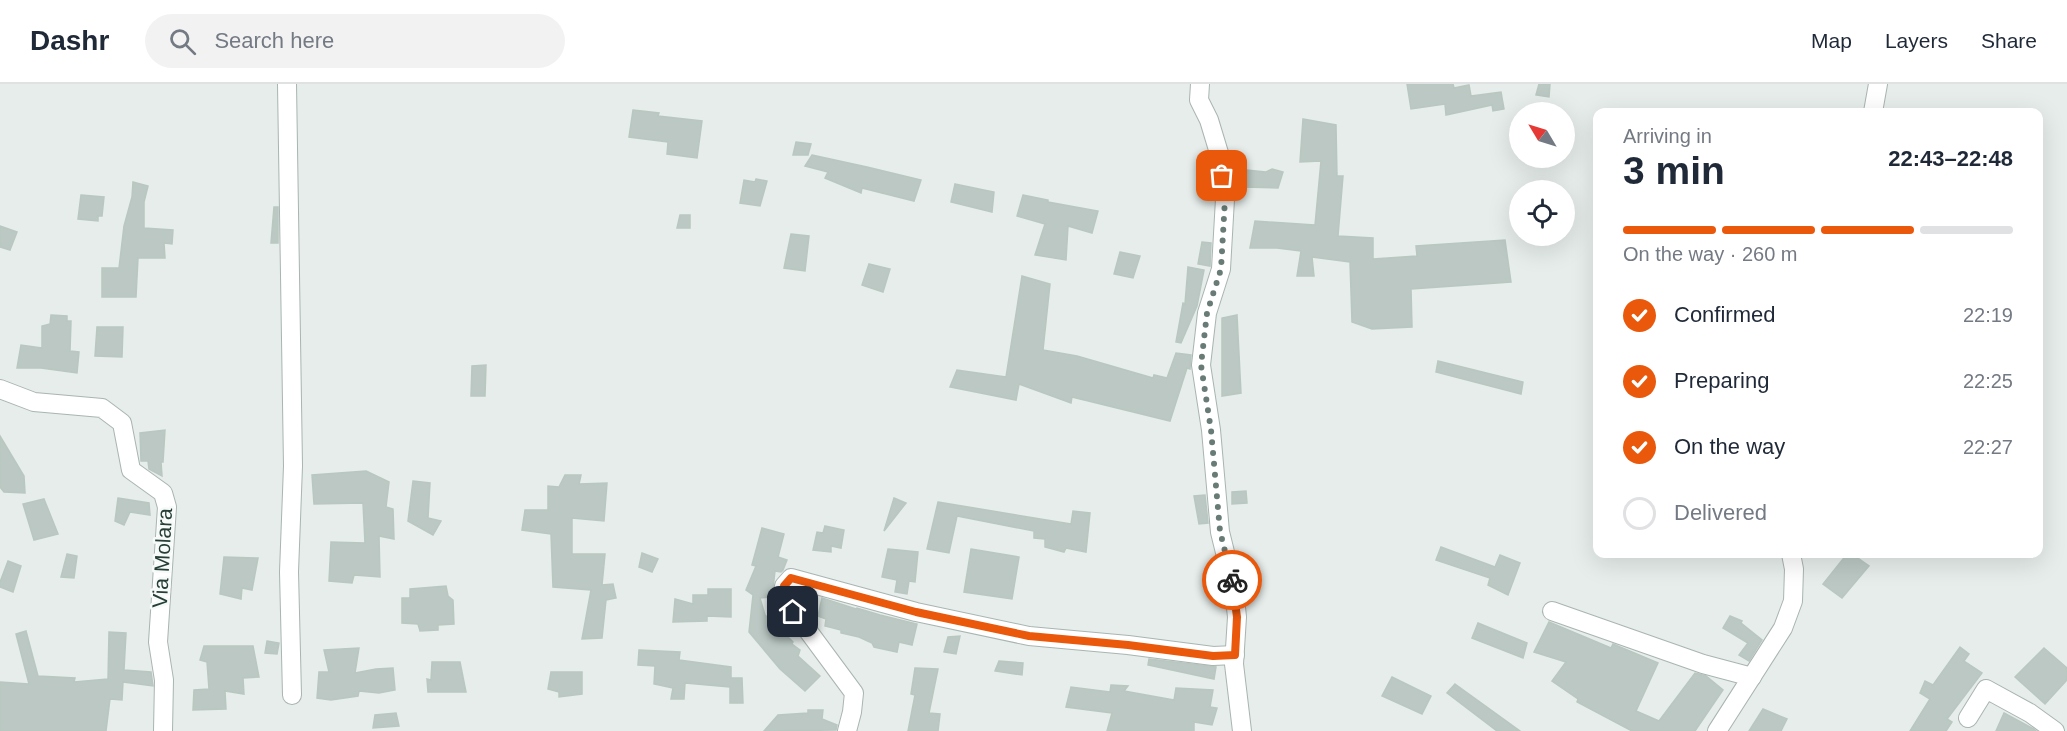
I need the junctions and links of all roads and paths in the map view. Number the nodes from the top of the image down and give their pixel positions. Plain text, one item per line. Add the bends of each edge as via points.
1 (287, 84) edge
2 (1200, 84) edge
3 (1878, 84) edge
4 (1874, 108) edge
5 (0, 389) edge
6 (1792, 558) edge
7 (1552, 611) dead end
8 (1235, 655) junction
9 (1752, 677) junction
10 (292, 695) dead end
11 (1968, 718) dead end
12 (163, 731) edge
13 (847, 731) edge
14 (1242, 731) edge
15 (1717, 731) edge
16 (2055, 731) edge

1 - 10 street
2 - 8 street via 1199,100 1219,153 1225,199 1221,269 1207,313 1201,365 1220,531 1234,589
3 - 4 street
5 - 12 street, Via Molara via 34,402 102,408 122,423 131,470 163,493 167,507 158,642 164,680
6 - 9 street via 1793,601 1783,628
7 - 9 street via 1702,664
8 - 13 street via 1213,656 1029,636 791,578 784,586 783,597 854,693
8 - 14 street
9 - 15 street
11 - 16 street via 1986,689 2030,712

